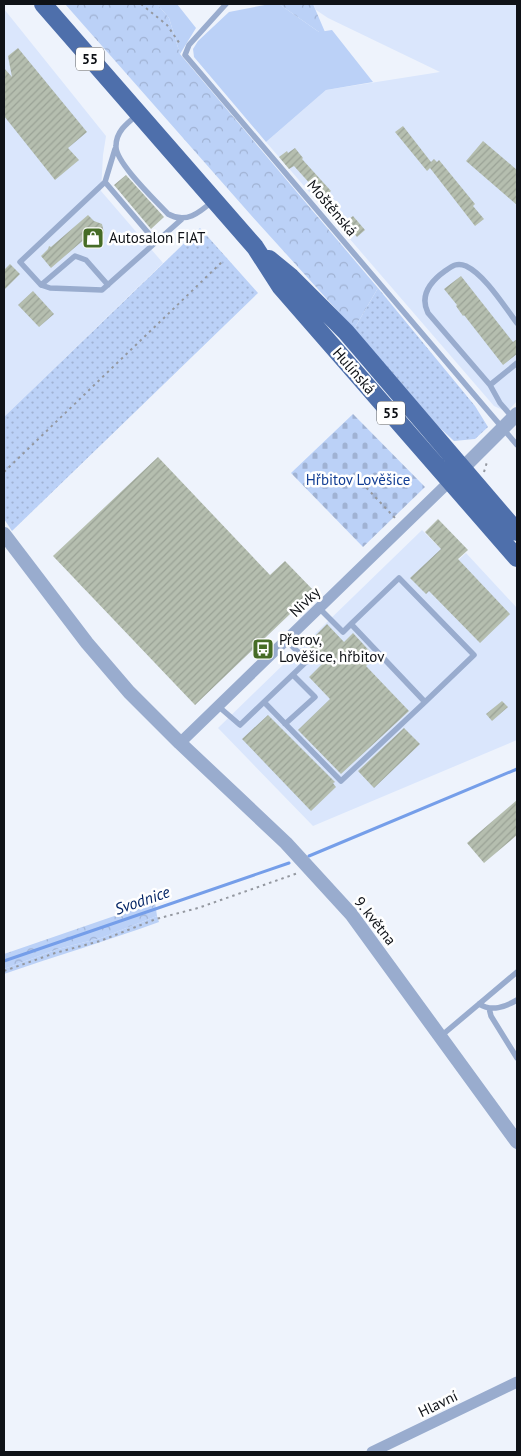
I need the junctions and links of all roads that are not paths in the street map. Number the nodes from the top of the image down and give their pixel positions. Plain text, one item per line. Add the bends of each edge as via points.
1 (43, 4) edge
2 (226, 4) edge
3 (138, 113) junction
4 (115, 147) junction
5 (105, 182) junction
6 (214, 200) junction
7 (182, 219) junction
8 (156, 242) junction
9 (255, 247) junction
10 (41, 285) junction
11 (108, 285) junction
12 (517, 323) edge
13 (517, 363) edge
14 (490, 386) junction
15 (515, 416) edge
16 (503, 428) junction
17 (517, 445) edge
18 (463, 468) junction
19 (450, 481) junction
20 (517, 532) edge
21 (4, 534) edge
22 (517, 558) edge
23 (319, 608) junction
24 (351, 624) junction
25 (286, 640) junction
26 (293, 675) junction
27 (264, 702) junction
28 (425, 702) junction
29 (218, 706) junction
30 (286, 724) junction
31 (180, 743) junction
32 (517, 972) edge
33 (517, 1000) edge
34 (479, 1004) junction
35 (489, 1008) junction
36 (441, 1036) junction
37 (517, 1058) edge
38 (517, 1142) edge
39 (517, 1382) edge
40 (372, 1452) edge

1 - 3 main road, Hulínská / 55
2 - 16 lane, Moštěnská via 189,45 185,55
3 - 4 lane via 118,134
3 - 6 main road, Hulínská / 55
4 - 5 lane
4 - 7 lane via 121,162 168,214
5 - 8 lane
5 - 10 lane via 20,262
6 - 7 lane
6 - 9 main road, Hulínská / 55
7 - 8 lane
8 - 11 lane
9 - 18 main road, Hulínská / 55 via 291,277 346,332
9 - 19 main road, Hulínská / 55 via 280,286
10 - 11 lane via 102,290
10 - 11 lane via 75,256 86,260
12 - 14 lane via 468,266 452,266 431,283 426,292 424,301 428,313
13 - 14 lane
14 - 15 lane via 500,403
15 - 16 street
16 - 17 lane, Moštěnská
16 - 18 street
18 - 19 street
18 - 20 main road, Hulínská / 55
19 - 22 main road, Hulínská / 55
19 - 23 street, Nivky
21 - 31 street, 9. května via 98,656
23 - 24 lane via 343,632
23 - 25 street, Nivky
24 - 28 lane
24 - 28 lane via 399,578 474,655
25 - 26 lane via 307,661
25 - 29 street, Nivky
26 - 27 lane
26 - 30 lane via 315,697
27 - 29 lane via 240,725
27 - 30 lane
28 - 30 lane via 341,781
29 - 31 street, Nivky
31 - 36 street, 9. května via 286,843 352,914
32 - 34 lane
33 - 35 lane via 504,1007
34 - 35 lane
34 - 36 lane
35 - 37 lane
36 - 38 street, 9. května
39 - 40 street, Hlavní

